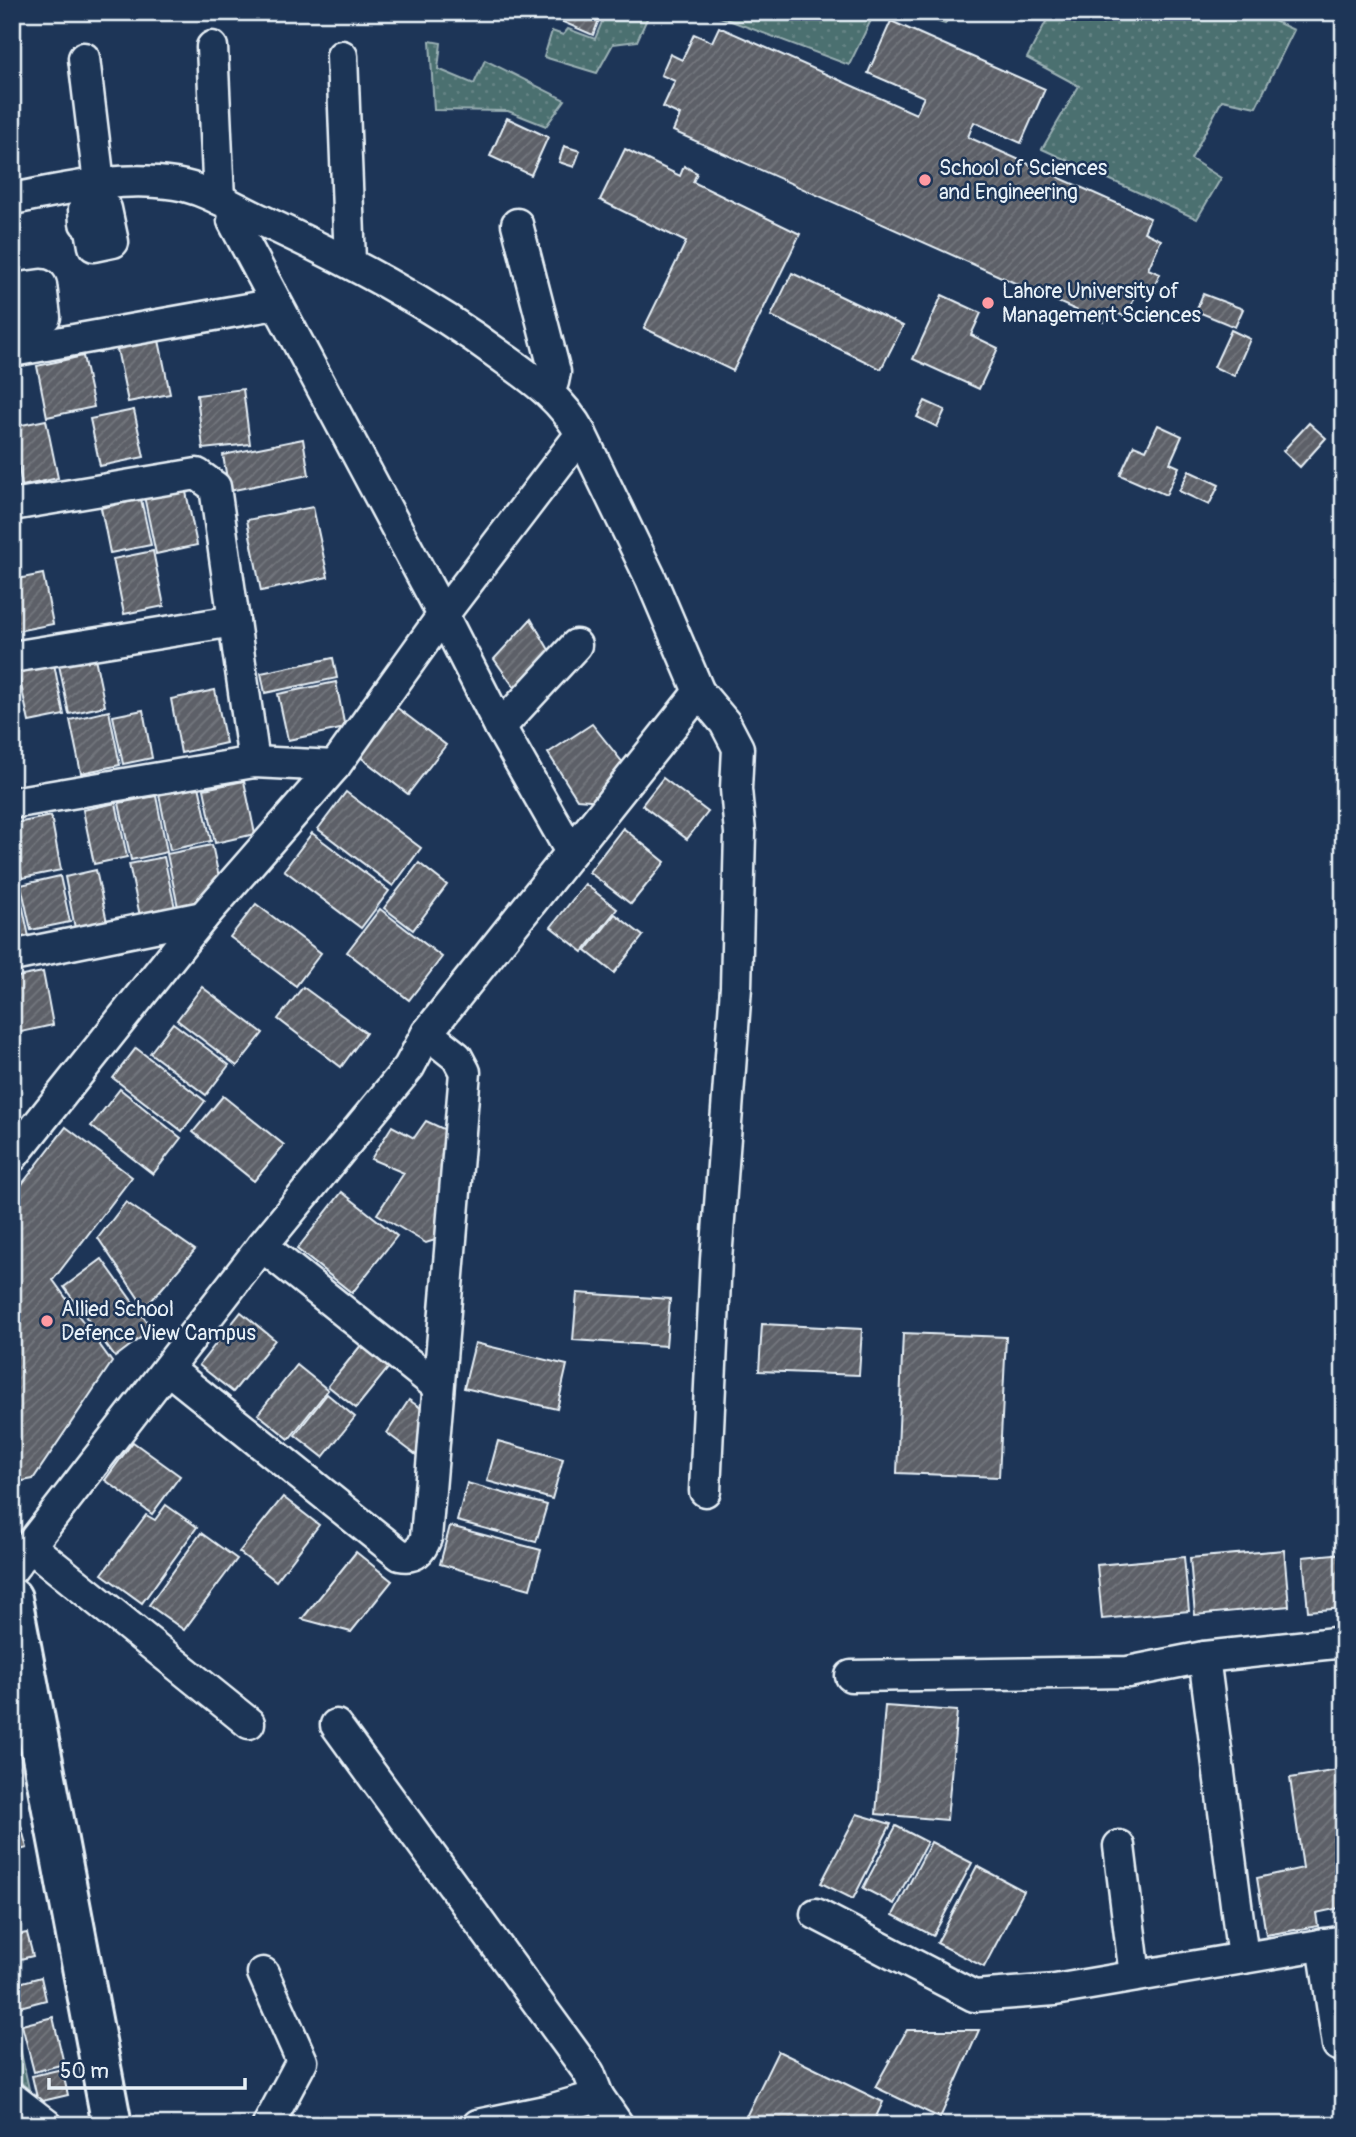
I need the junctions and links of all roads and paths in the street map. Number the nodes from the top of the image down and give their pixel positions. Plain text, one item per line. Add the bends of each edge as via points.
1 (212, 47) dead end
2 (342, 56) dead end
3 (84, 58) dead end
4 (99, 183) junction
5 (12, 199) edge
6 (230, 205) junction
7 (517, 224) dead end
8 (350, 262) junction
9 (12, 289) edge
10 (12, 296) edge
11 (276, 304) junction
12 (12, 351) edge
13 (547, 390) junction
14 (581, 434) junction
15 (12, 505) edge
16 (443, 615) junction
17 (234, 621) junction
18 (576, 645) dead end
19 (12, 657) edge
20 (699, 692) junction
21 (500, 727) junction
22 (254, 762) junction
23 (335, 766) junction
24 (12, 803) edge
25 (571, 852) junction
26 (203, 917) junction
27 (12, 956) edge
28 (427, 1033) junction
29 (12, 1157) edge
30 (262, 1246) junction
31 (167, 1369) junction
32 (436, 1385) junction
33 (705, 1491) dead end
34 (21, 1558) edge
35 (12, 1598) edge
36 (1344, 1642) edge
37 (1204, 1657) junction
38 (851, 1676) dead end
39 (12, 1705) edge
40 (248, 1723) dead end
41 (337, 1725) dead end
42 (1119, 1846) dead end
43 (817, 1913) dead end
44 (1333, 1943) edge
45 (1242, 1958) junction
46 (263, 1973) dead end
47 (1135, 1976) junction
48 (1338, 2045) dead end
49 (598, 2096) junction
50 (12, 2098) edge
51 (551, 2117) edge
52 (47, 2125) edge
53 (88, 2125) edge
54 (111, 2125) edge
55 (268, 2125) edge
56 (478, 2125) edge
57 (618, 2125) edge

1 - 6 street
2 - 8 street
3 - 4 street
4 - 5 street
4 - 6 street via 177,184
6 - 8 street
6 - 11 street via 233,221
7 - 13 street via 555,372
8 - 13 street via 456,323
9 - 10 street via 41,285 45,317 17,321
11 - 12 street
11 - 16 street
13 - 14 street
14 - 16 street
14 - 20 street
15 - 17 street via 197,474 207,479 215,487 220,508
16 - 21 street
16 - 23 street
17 - 19 street
17 - 22 street
18 - 21 street
20 - 25 street
20 - 33 street via 725,723 738,748 740,833 735,1001
21 - 25 street
22 - 23 street
22 - 24 street
23 - 26 street
25 - 28 street
26 - 27 street
26 - 29 street
28 - 30 street via 410,1067
28 - 32 street via 457,1057 466,1072
30 - 31 street
30 - 32 street
31 - 32 street via 400,1555 408,1556 422,1549 425,1538
31 - 34 street
34 - 40 street
35 - 54 street
36 - 37 street
37 - 38 street via 1128,1672
37 - 45 street
39 - 53 street
41 - 49 street via 589,2073
42 - 47 street
43 - 47 street via 974,1996 1055,1990
44 - 45 street
44 - 48 street
45 - 47 street
46 - 55 street via 302,2061
49 - 51 street
49 - 57 street
50 - 52 street
51 - 56 street

